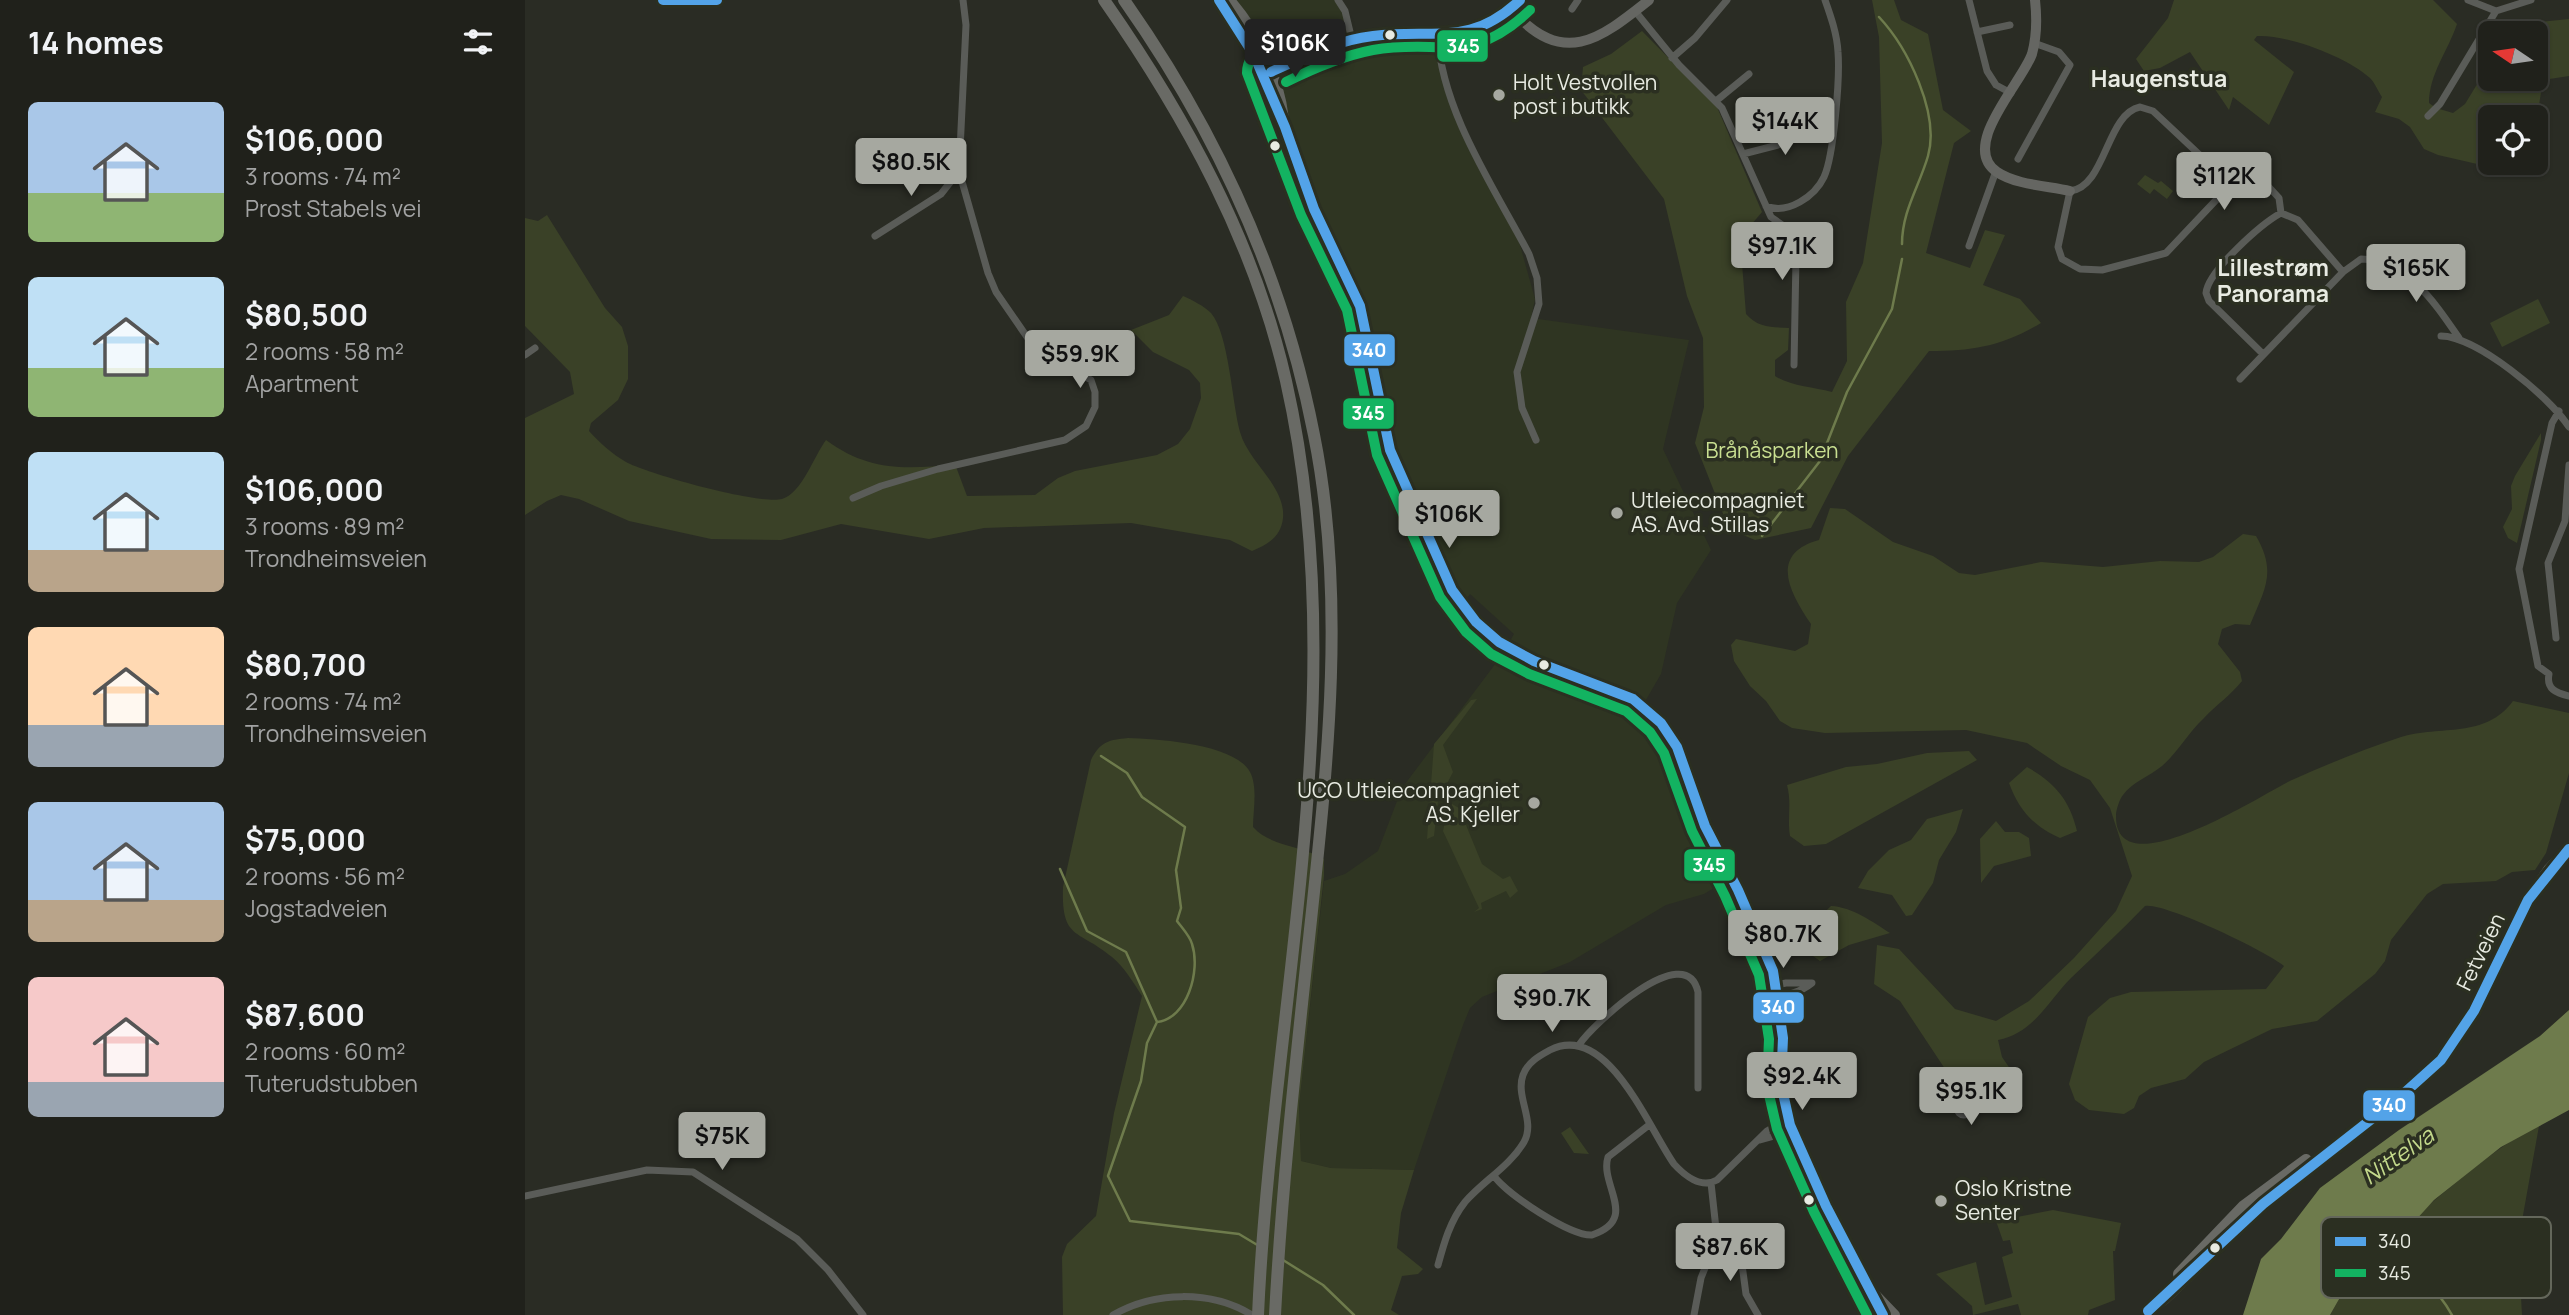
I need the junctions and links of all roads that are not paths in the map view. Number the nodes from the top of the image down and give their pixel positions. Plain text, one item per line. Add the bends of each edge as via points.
1 (663, 0) edge
2 (717, 0) edge
3 (963, 0) edge
4 (1104, 0) edge
5 (1124, 0) edge
6 (1219, 0) edge
7 (1230, 0) edge
8 (1338, 0) edge
9 (1520, 0) edge
10 (1578, 0) edge
11 (1649, 0) edge
12 (1727, 0) edge
13 (1825, 0) edge
14 (1969, 0) edge
15 (2035, 0) edge
16 (2468, 0) edge
17 (2531, 0) edge
18 (696, 1) edge
19 (1511, 9) junction
20 (1572, 9) dead end
21 (1635, 11) junction
22 (2496, 11) junction
23 (2010, 25) dead end
24 (1977, 32) junction
25 (1439, 36) junction
26 (1352, 40) junction
27 (2034, 43) junction
28 (1301, 57) junction
29 (1672, 58) junction
30 (1267, 61) junction
31 (1266, 71) junction
32 (1749, 74) dead end
33 (2011, 93) junction
34 (1716, 101) junction
35 (2428, 116) dead end
36 (1776, 123) dead end
37 (1743, 154) junction
38 (2018, 159) dead end
39 (960, 171) junction
40 (1996, 171) junction
41 (2268, 186) dead end
42 (2070, 191) junction
43 (1765, 205) junction
44 (2281, 213) junction
45 (875, 236) dead end
46 (1969, 246) dead end
47 (1797, 257) junction
48 (1826, 261) dead end
49 (2343, 272) junction
50 (2441, 336) dead end
51 (2459, 338) junction
52 (534, 348) dead end
53 (2263, 354) junction
54 (525, 355) edge
55 (1794, 365) dead end
56 (2241, 379) dead end
57 (2559, 411) junction
58 (2569, 427) edge
59 (1536, 440) dead end
60 (2569, 465) edge
61 (2567, 491) edge
62 (853, 498) dead end
63 (2556, 638) dead end
64 (2569, 696) edge
65 (2569, 849) edge
66 (1579, 1045) junction
67 (1698, 1088) dead end
68 (1788, 1119) junction
69 (1649, 1125) junction
70 (1792, 1131) junction
71 (1760, 1140) junction
72 (1494, 1176) junction
73 (1711, 1183) junction
74 (525, 1196) edge
75 (1717, 1238) junction
76 (1438, 1265) dead end
77 (1866, 1286) junction
78 (2146, 1313) edge
79 (863, 1315) edge
80 (1113, 1315) edge
81 (1252, 1315) edge
82 (1258, 1315) edge
83 (1275, 1315) edge
84 (1694, 1315) edge
85 (1758, 1315) edge
86 (1883, 1315) edge
87 (1895, 1315) edge

1 - 18 main road
2 - 18 main road
3 - 39 street
4 - 82 highway via 1184,122 1247,256 1285,378 1308,510 1315,627 1311,737 1305,832 1267,1175
5 - 83 highway via 1193,105 1241,201 1280,305 1315,438 1329,570 1330,679
6 - 31 main road
7 - 30 main road
8 - 26 street
9 - 19 main road
10 - 20 street
11 - 21 main road
12 - 29 street
13 - 43 street via 1838,55 1828,165 1818,186 1802,201 1780,208
14 - 24 street
15 - 27 main road
16 - 22 street
17 - 22 street
19 - 21 main road via 1542,36 1574,44 1604,35
19 - 25 main road via 1474,31
21 - 29 street
22 - 35 street via 2440,104
23 - 24 street
24 - 33 street via 1991,80
25 - 26 main road via 1388,34
25 - 59 street via 1442,75 1452,104 1537,278 1539,304 1517,372 1522,408
26 - 28 main road
27 - 33 main road
27 - 38 street via 2059,52 2070,65
28 - 30 main road
28 - 31 main road
29 - 34 street
30 - 31 main road
31 - 68 main road via 1314,209 1360,306 1390,450 1452,590 1476,622 1506,647 1625,695 1661,723 1682,757 1705,826 1769,960 1783,1038 1780,1062
32 - 34 street
33 - 40 main road via 1985,139 1986,157
34 - 37 street
36 - 37 street via 1778,145
37 - 43 street
39 - 45 street via 941,194
39 - 62 street via 996,292 1036,350 1090,380 1095,393 1093,413 1086,426 1065,439 938,469
40 - 42 main road
40 - 46 street
41 - 44 street via 2279,198
42 - 42 street via 2059,253 2074,267 2102,270 2172,248 2218,198 2224,180 2153,111 2140,107 2124,117 2089,181
43 - 47 street via 1771,217 1788,229
44 - 49 street via 2298,220
44 - 53 street via 2268,220 2207,286 2209,301
47 - 48 street
47 - 55 street
49 - 51 street via 2361,259 2385,261 2434,301
49 - 53 street
50 - 51 street
51 - 57 street via 2524,380
52 - 54 street
53 - 56 street
57 - 58 street
57 - 64 street via 2552,423 2519,569 2538,666 2549,674 2553,690
60 - 61 street
61 - 63 street via 2565,521 2548,563
65 - 78 highway, Fetveien via 2528,900 2456,1042 2424,1077 2362,1125 2244,1206
66 - 67 street via 1590,1029 1644,987 1668,975 1683,976 1694,983 1697,992
66 - 69 street via 1608,1062
66 - 72 street via 1557,1047 1527,1068 1521,1084 1528,1133
68 - 70 main road
68 - 71 street via 1767,1130
69 - 72 street via 1608,1157 1606,1171 1615,1193 1616,1213 1607,1227 1592,1235 1568,1230
69 - 73 street via 1682,1173
70 - 71 street
70 - 77 main road
71 - 73 street
72 - 76 street via 1456,1215
73 - 75 street
74 - 79 street via 647,1170 693,1172 797,1239
75 - 84 street
75 - 85 street via 1740,1250 1746,1294
77 - 86 main road
77 - 87 main road
80 - 81 street via 1139,1303 1180,1297 1212,1299

